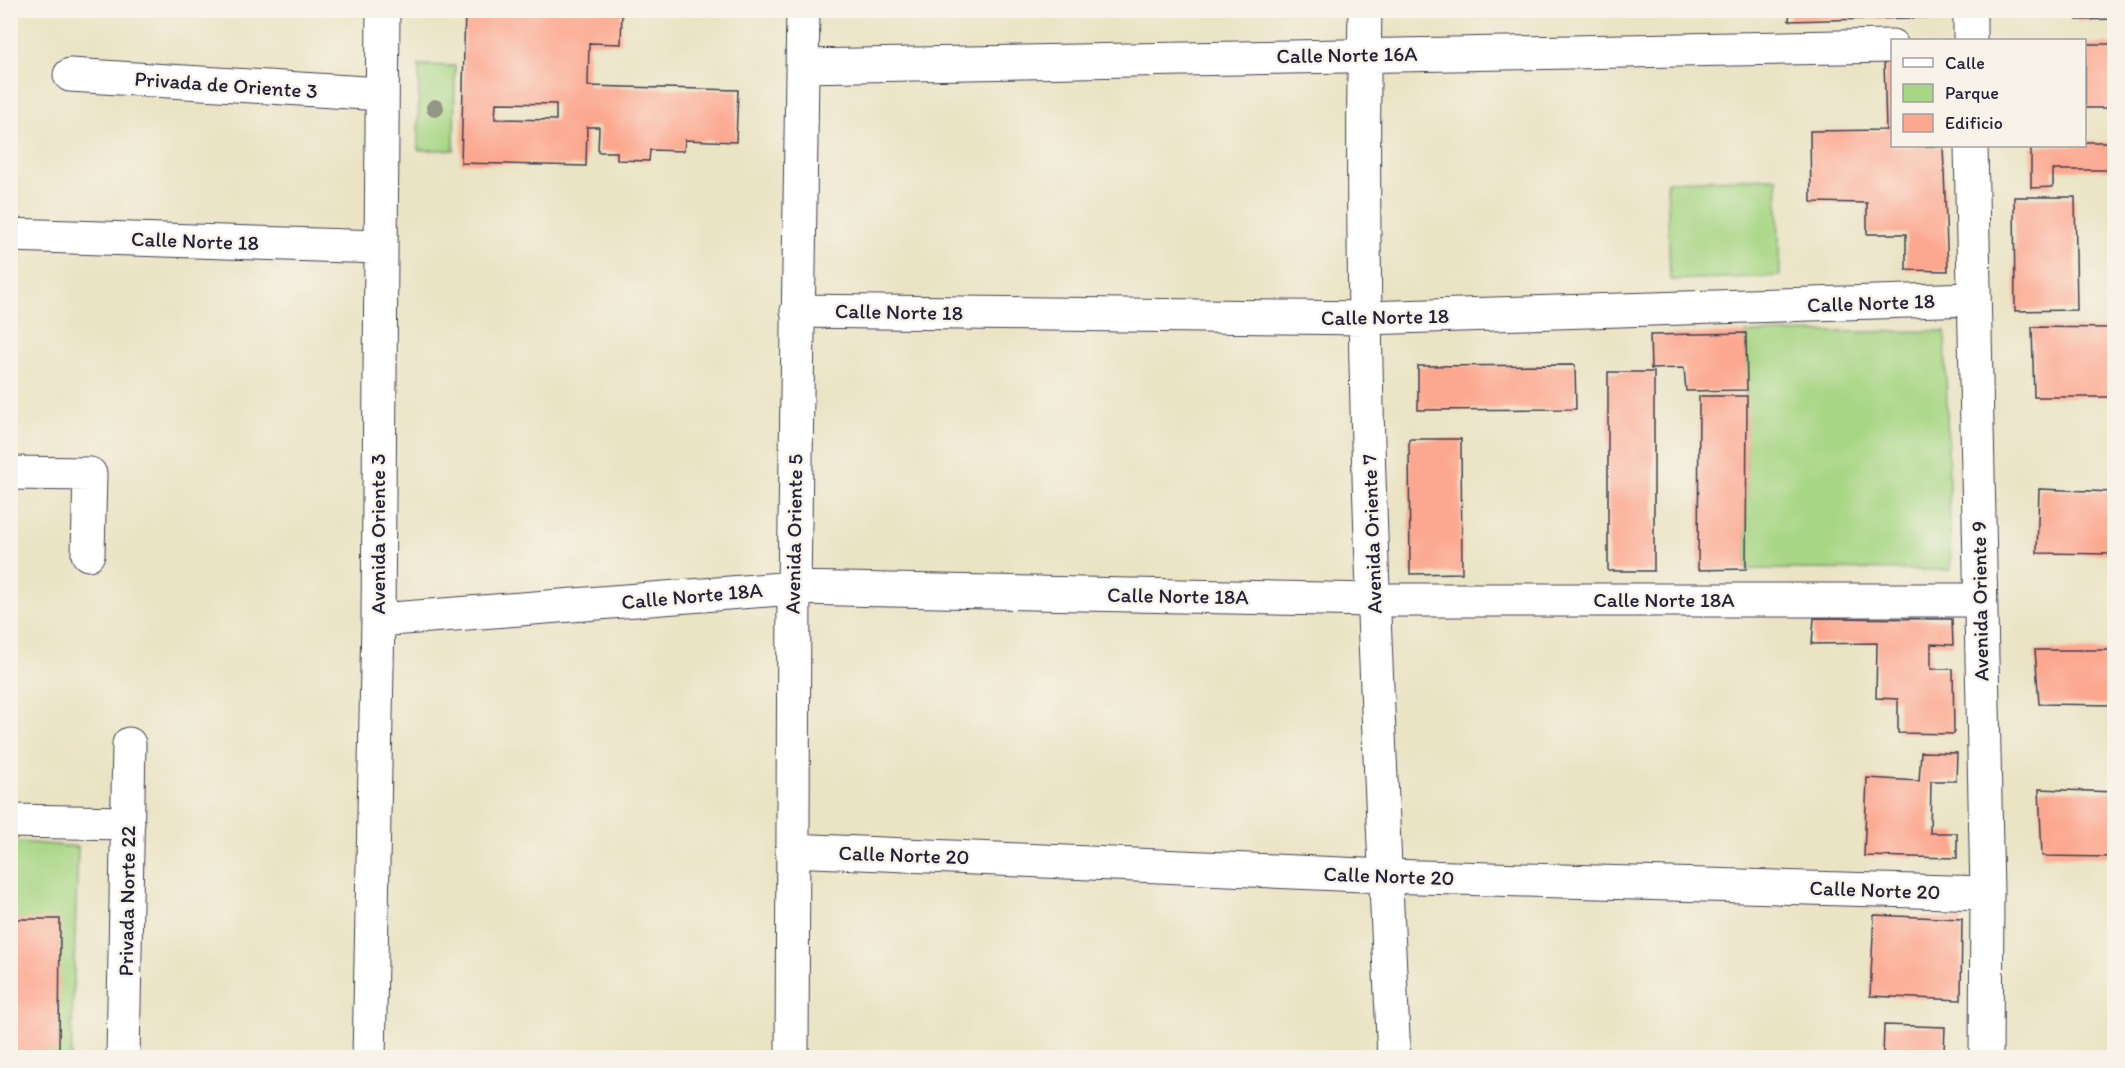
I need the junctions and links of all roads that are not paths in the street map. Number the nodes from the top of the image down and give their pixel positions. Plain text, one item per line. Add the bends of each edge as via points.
1 (383, 10) edge
2 (803, 10) edge
3 (1365, 10) edge
4 (1970, 10) edge
5 (1970, 39) edge
6 (1891, 46) edge
7 (1364, 55) junction
8 (802, 66) junction
9 (70, 75) dead end
10 (382, 94) junction
11 (1971, 147) edge
12 (10, 235) edge
13 (380, 248) junction
14 (1973, 299) junction
15 (797, 311) junction
16 (1365, 318) junction
17 (10, 473) edge
18 (88, 554) dead end
19 (794, 588) junction
20 (1374, 600) junction
21 (1980, 600) junction
22 (378, 621) junction
23 (129, 744) dead end
24 (10, 821) edge
25 (128, 823) junction
26 (792, 850) junction
27 (1386, 876) junction
28 (1987, 893) junction
29 (123, 1058) edge
30 (369, 1058) edge
31 (792, 1058) edge
32 (1394, 1058) edge
33 (1986, 1058) edge

1 - 10 street, Avenida Oriente 3
2 - 8 street, Avenida Oriente 5
3 - 7 street, Avenida Oriente 7
4 - 5 street
6 - 7 street, Calle Norte 16A
7 - 8 street, Calle Norte 16A
7 - 16 street, Avenida Oriente 7
8 - 15 street, Avenida Oriente 5
9 - 10 street, Privada de Oriente 3
10 - 13 street, Avenida Oriente 3
11 - 14 street, Avenida Oriente 9
12 - 13 street, Calle Norte 18
13 - 22 street, Avenida Oriente 3
14 - 16 street, Calle Norte 18
14 - 21 street, Avenida Oriente 9
15 - 16 street, Calle Norte 18
15 - 19 street, Avenida Oriente 5
16 - 20 street, Avenida Oriente 7
17 - 18 street via 90,474
19 - 20 street, Calle Norte 18A
19 - 22 street, Calle Norte 18A
19 - 26 street, Avenida Oriente 5
20 - 21 street, Calle Norte 18A
20 - 27 street, Avenida Oriente 7
21 - 28 street, Avenida Oriente 9
22 - 30 street, Avenida Oriente 3
23 - 25 street, Privada Norte 22
24 - 25 street
25 - 29 street, Privada Norte 22
26 - 27 street, Calle Norte 20
26 - 31 street, Avenida Oriente 5
27 - 28 street, Calle Norte 20
27 - 32 street, Avenida Oriente 7
28 - 33 street, Avenida Oriente 9

